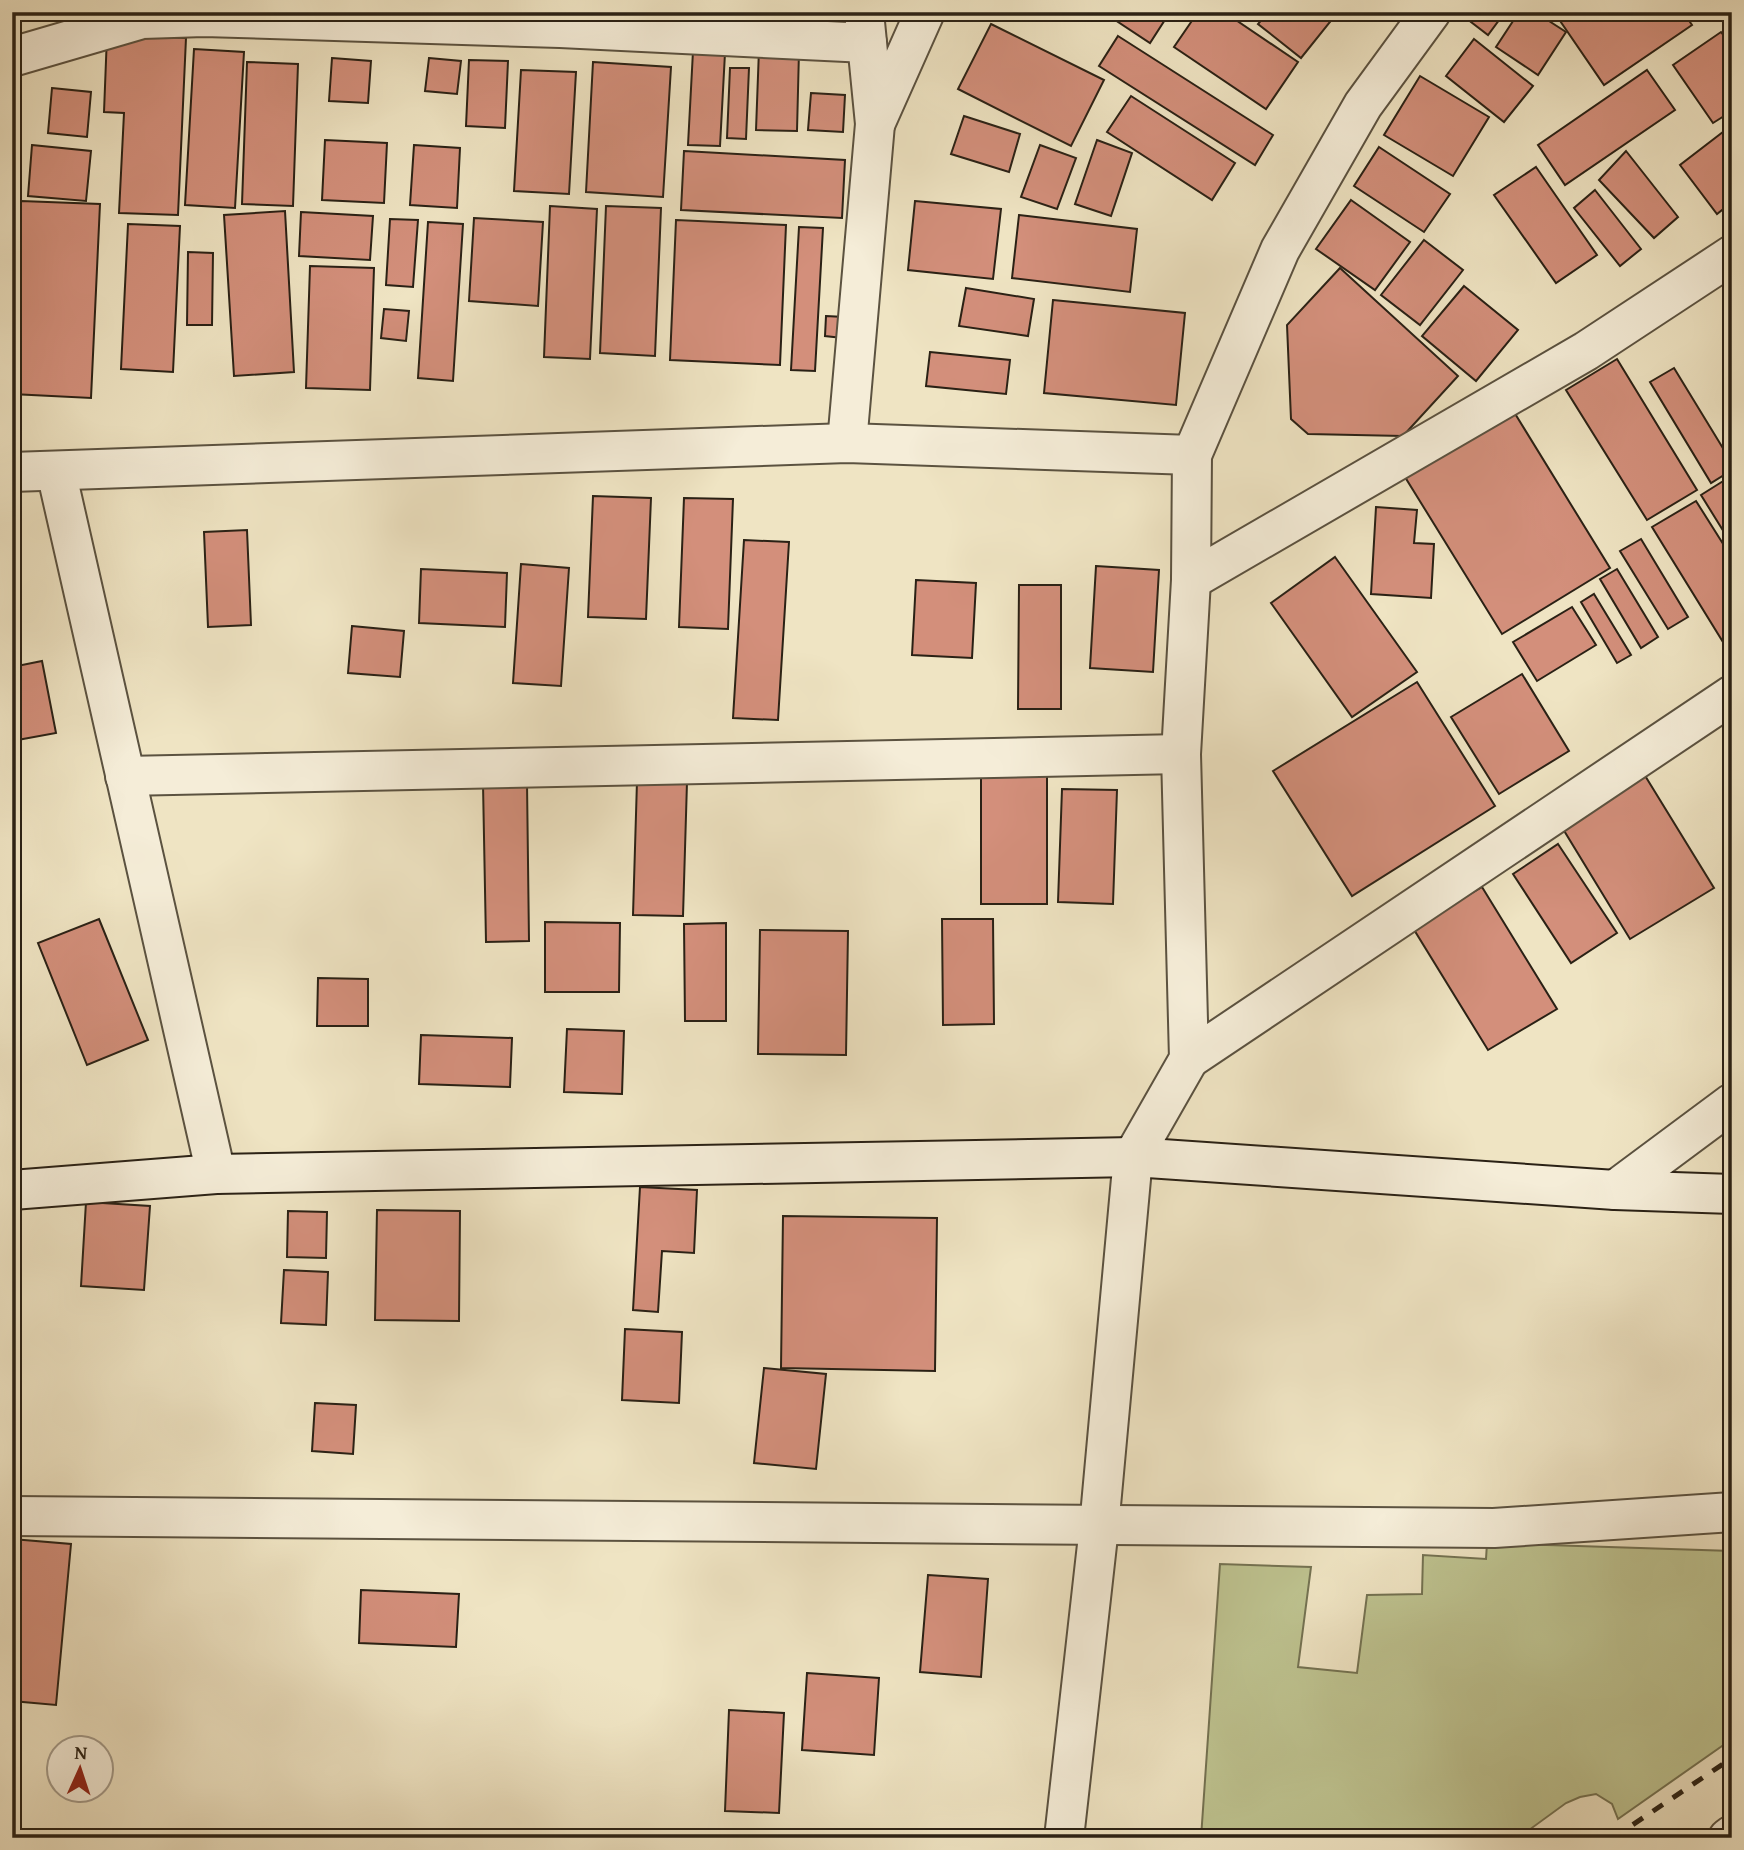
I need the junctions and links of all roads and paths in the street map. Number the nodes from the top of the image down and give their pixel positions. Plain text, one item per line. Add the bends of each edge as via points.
1 (925, 12) edge
2 (1431, 12) edge
3 (255, 15) edge
4 (559, 20) edge
5 (865, 28) edge
6 (12, 57) edge
7 (875, 124) junction
8 (1732, 255) edge
9 (847, 443) junction
10 (1192, 455) junction
11 (56, 471) junction
12 (12, 472) edge
13 (1191, 580) junction
14 (1732, 695) edge
15 (1181, 754) junction
16 (125, 776) junction
17 (1189, 1059) junction
18 (1732, 1103) edge
19 (1133, 1157) junction
20 (216, 1174) junction
21 (12, 1190) edge
22 (1615, 1190) junction
23 (1732, 1194) edge
24 (1732, 1512) edge
25 (12, 1517) edge
26 (1100, 1527) junction
27 (1064, 1838) edge

1 - 7 street
2 - 10 street via 1363,106 1280,250
3 - 4 street
3 - 6 street via 142,19
4 - 5 street
5 - 7 street
7 - 9 street
8 - 13 street via 1586,351
9 - 10 street
9 - 11 street
10 - 13 street
11 - 12 street
11 - 16 street
13 - 15 street
14 - 17 street
15 - 16 street
15 - 17 street
16 - 20 street
17 - 19 street
18 - 22 street
19 - 20 street
19 - 22 street
19 - 26 street
20 - 21 street
22 - 23 street
24 - 26 street via 1494,1528
25 - 26 street
26 - 27 street

